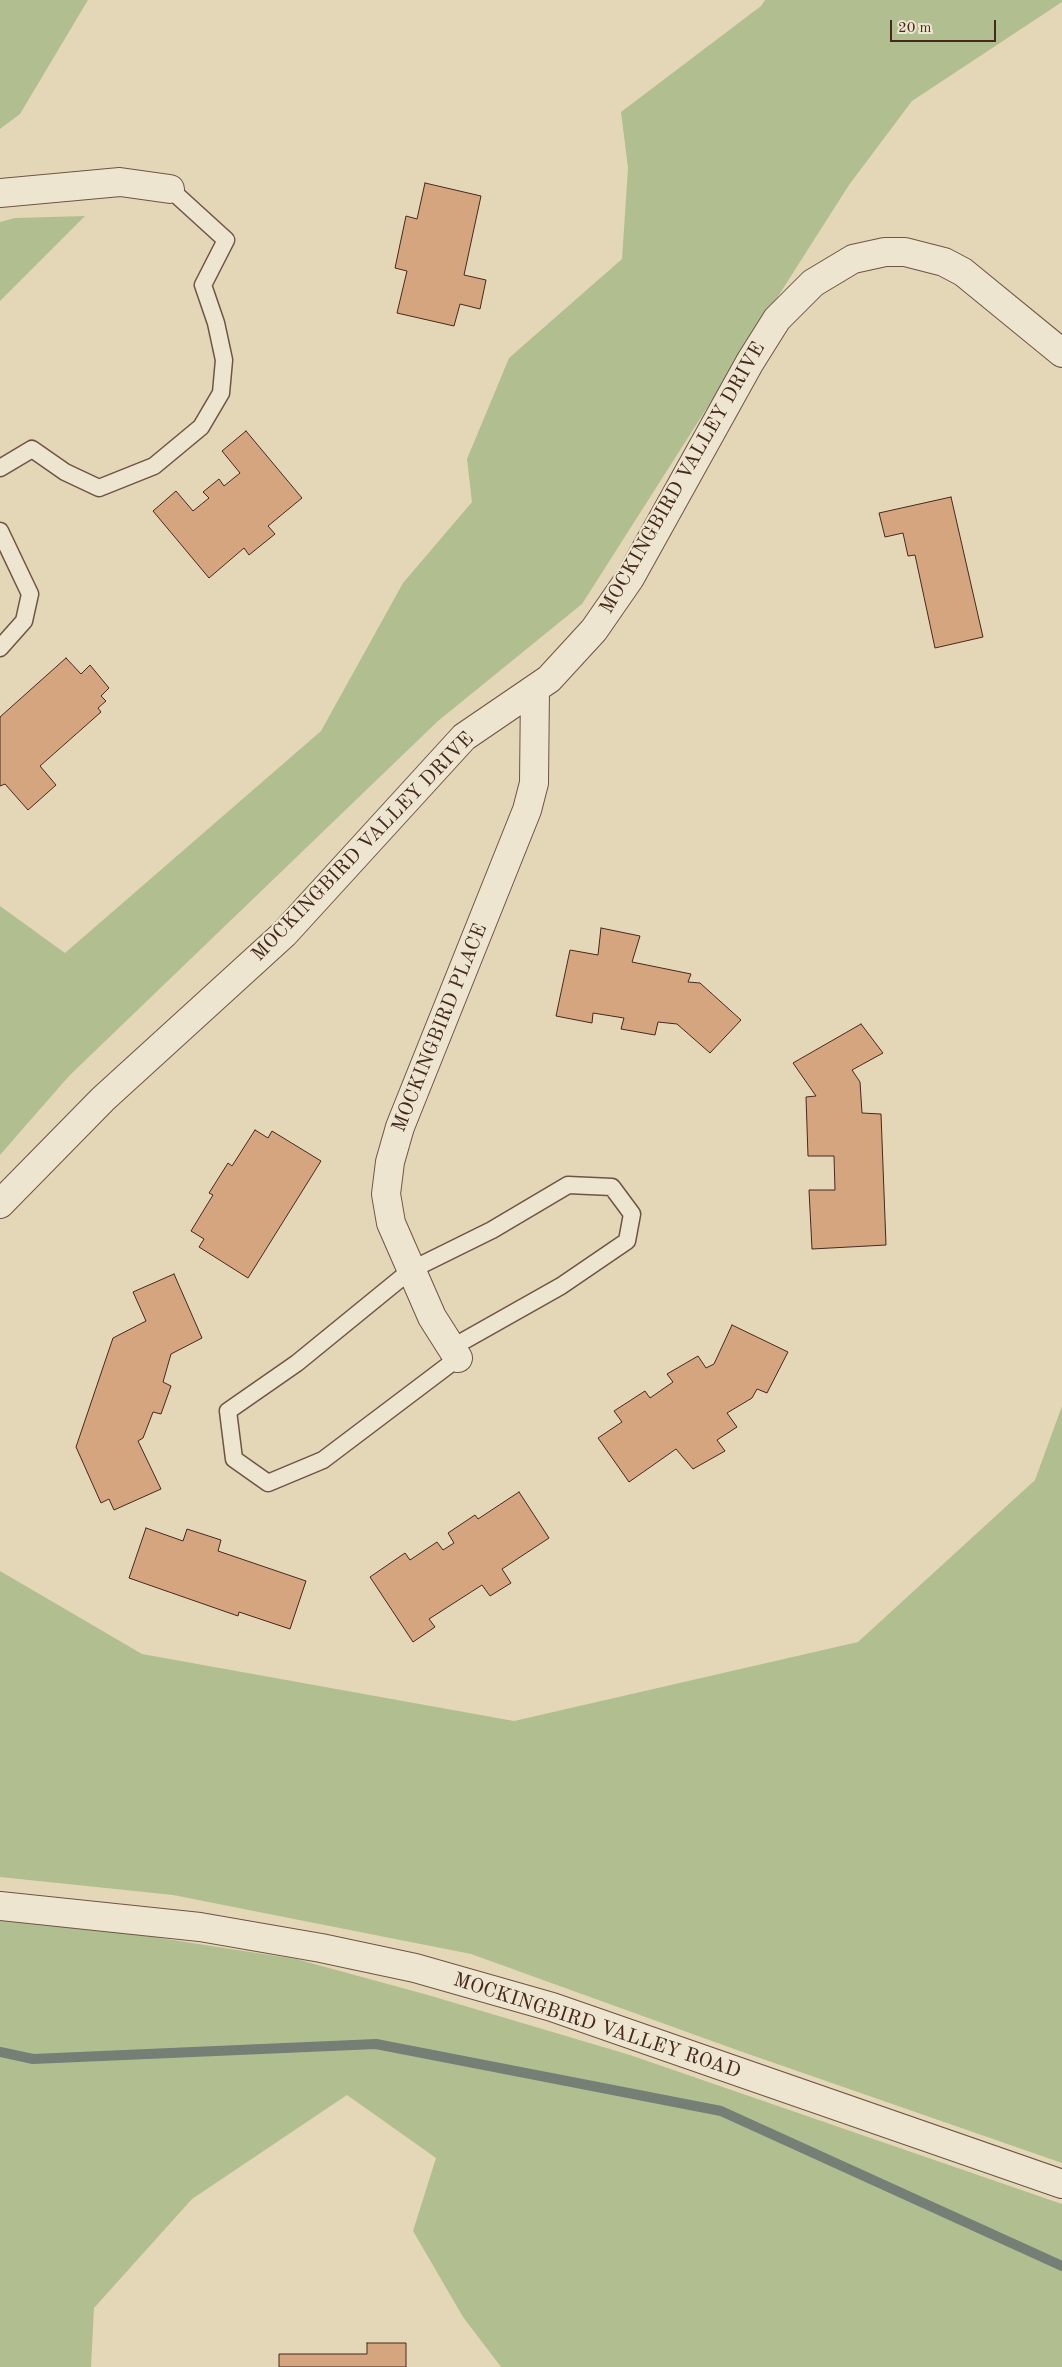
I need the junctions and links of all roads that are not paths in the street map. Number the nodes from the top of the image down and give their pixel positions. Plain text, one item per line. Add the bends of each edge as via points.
1 (170, 189) joint
2 (0, 193) edge
3 (1062, 353) edge
4 (0, 468) edge
5 (0, 531) edge
6 (0, 648) edge
7 (535, 689) junction
8 (0, 1204) edge
9 (411, 1270) junction
10 (454, 1353) junction
11 (0, 1906) edge
12 (1062, 2184) edge

1 - 2 street via 120,182
1 - 4 lane via 226,240 203,285 224,360 221,393 201,427 154,466 99,488 65,472 32,449
3 - 7 street, MOCKINGBIRD VALLEY DRIVE via 963,272 944,262 905,252 885,252 853,259 813,283 777,319 750,362 625,585 594,630 549,679
5 - 6 lane via 30,594 24,621
7 - 8 street, MOCKINGBIRD VALLEY DRIVE via 464,737 284,934 103,1098
7 - 9 street, MOCKINGBIRD PLACE via 534,783 527,810 400,1127 390,1162 386,1194 390,1222
9 - 10 street, MOCKINGBIRD PLACE via 432,1317
9 - 10 lane via 492,1230 568,1185 612,1187 632,1214 627,1241
9 - 10 lane via 297,1363 228,1411 234,1459 268,1483 323,1460
11 - 12 street, MOCKINGBIRD VALLEY ROAD via 200,1927 415,1968 552,2007

